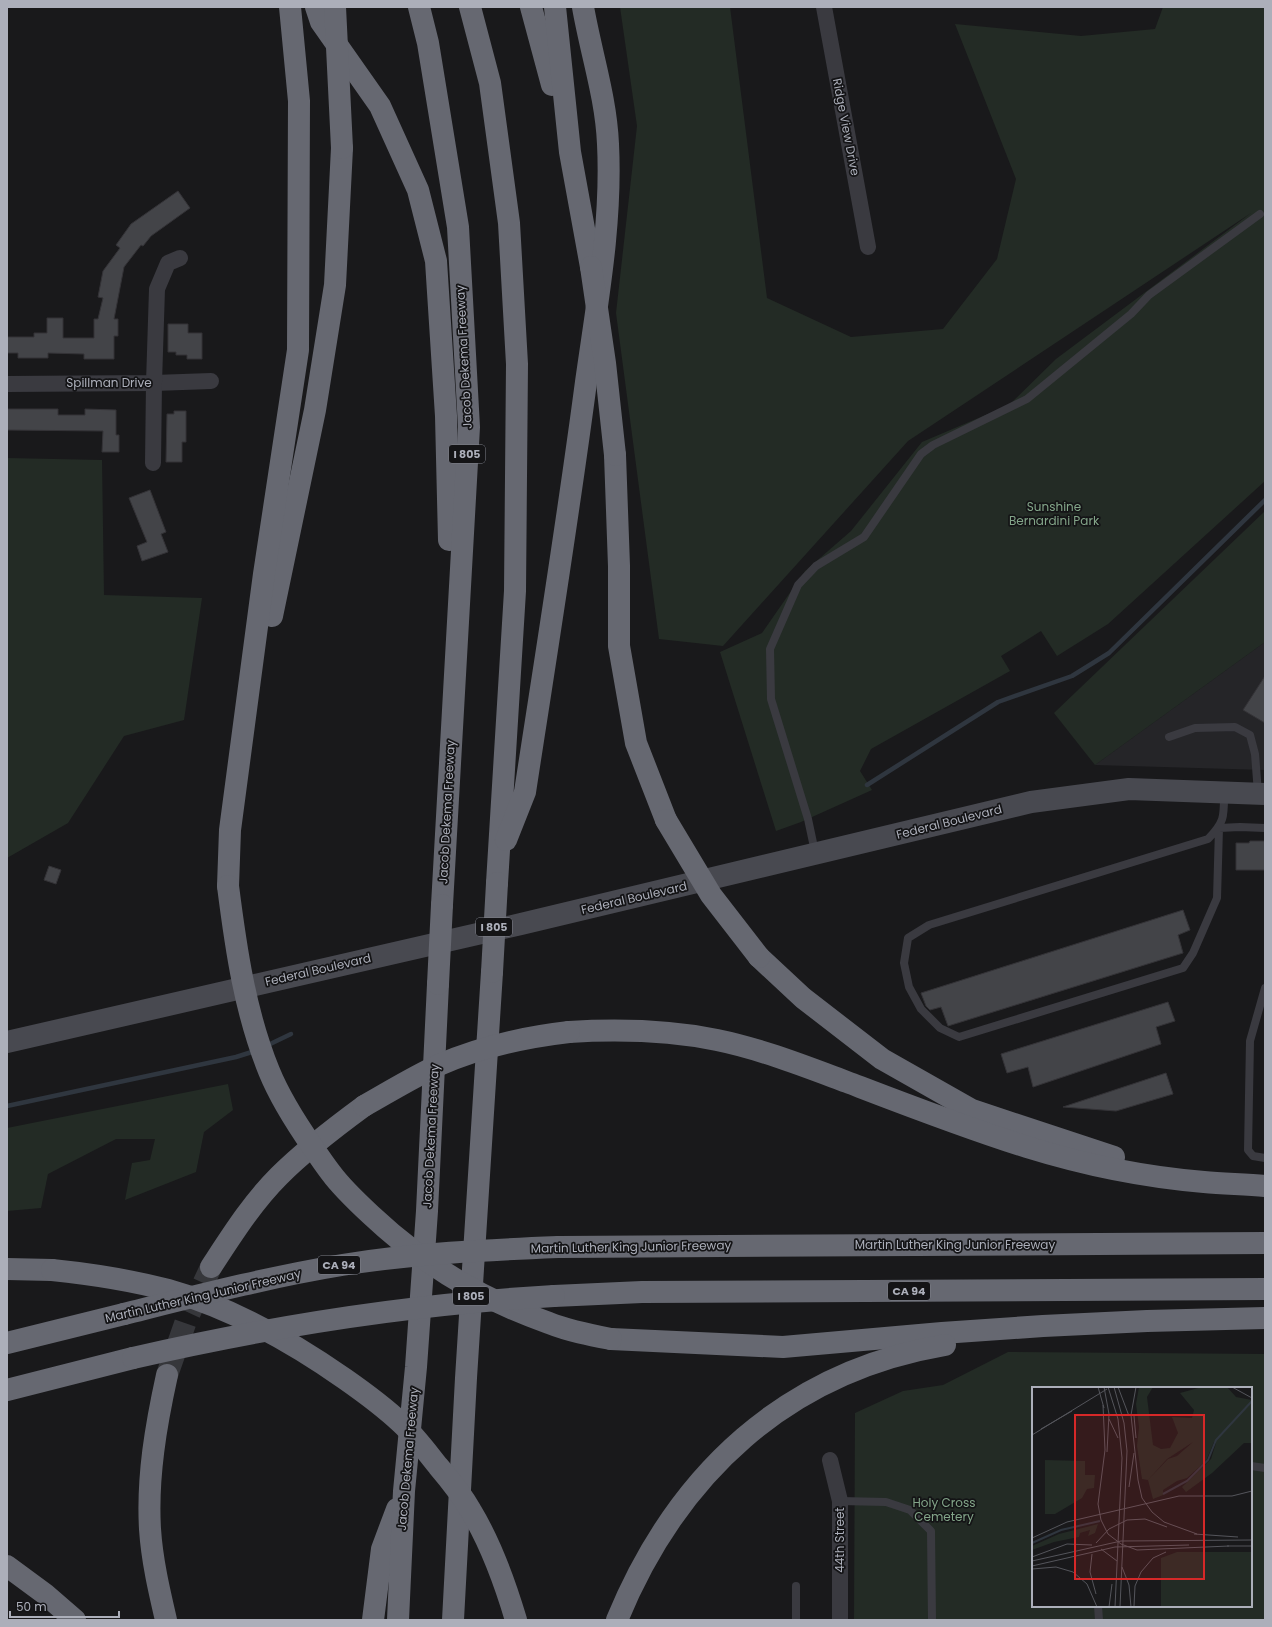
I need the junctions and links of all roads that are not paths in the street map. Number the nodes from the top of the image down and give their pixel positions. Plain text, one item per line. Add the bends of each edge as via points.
1 (290, 7) edge
2 (316, 7) edge
3 (335, 7) edge
4 (419, 7) edge
5 (470, 7) edge
6 (531, 7) edge
7 (555, 7) edge
8 (584, 7) edge
9 (824, 7) edge
10 (570, 152) junction
11 (1260, 214) dead end
12 (868, 247) dead end
13 (180, 258) dead end
14 (211, 381) dead end
15 (154, 383) junction
16 (7, 384) edge
17 (153, 463) dead end
18 (454, 698) junction
19 (1169, 737) dead end
20 (236, 784) junction
21 (1224, 792) junction
22 (1262, 794) edge
23 (1219, 828) junction
24 (1265, 828) edge
25 (815, 855) junction
26 (499, 858) junction
27 (1265, 988) edge
28 (7, 1042) edge
29 (1265, 1158) edge
30 (1203, 1182) junction
31 (1265, 1186) edge
32 (1265, 1243) edge
33 (211, 1267) tunnel mouth
34 (7, 1269) edge
35 (1265, 1289) edge
36 (1265, 1318) edge
37 (1092, 1324) junction
38 (7, 1343) edge
39 (167, 1375) tunnel mouth
40 (7, 1390) edge
41 (830, 1460) dead end
42 (1252, 1466) edge
43 (1265, 1468) edge
44 (404, 1491) junction
45 (840, 1501) junction
46 (7, 1566) edge
47 (796, 1586) dead end
48 (1098, 1607) edge
49 (75, 1620) edge
50 (166, 1620) edge
51 (373, 1620) edge
52 (398, 1620) edge
53 (453, 1620) edge
54 (516, 1620) edge
55 (617, 1620) edge
56 (796, 1620) edge
57 (840, 1620) edge
58 (932, 1620) edge
59 (1099, 1620) edge

1 - 20 highway via 299,101 298,350
2 - 18 highway via 321,22 380,106 418,190 436,261 446,416
3 - 20 highway, bridge via 342,148 336,284 304,470
4 - 18 highway, Jacob Dekema Freeway / I 805 via 428,43 458,227 467,388 468,427
5 - 26 highway, I 805 via 490,83 508,216 517,364 515,591
6 - 10 highway
7 - 10 highway
8 - 26 highway via 600,82 608,143 609,193 604,244 580,431 525,792
9 - 12 street, Ridge View Drive
10 - 30 highway, bridge via 605,362 615,455 619,646 636,743 666,820 711,895 758,957 803,998 882,1060 972,1110 1122,1159
11 - 25 lane via 1149,295 1131,314 1027,399 933,445 920,454 864,537 816,566 798,585 770,649 771,699 808,819
13 - 15 street via 168,263 157,289
14 - 15 street, Spillman Drive
15 - 16 street, Spillman Drive
15 - 17 street
18 - 44 highway, Jacob Dekema Freeway / I 805, bridge via 427,1211 417,1360
19 - 22 lane via 1195,728 1234,728 1250,735
20 - 37 highway, bridge via 230,830 228,886 232,923 244,989 269,1072 302,1132 331,1174 388,1231 454,1280 488,1298 550,1324 611,1339 783,1347 942,1333
21 - 22 main road, Federal Boulevard
21 - 23 lane via 1224,816
21 - 25 main road, Federal Boulevard via 1129,789 1031,802
23 - 23 lane via 1208,839 930,925 908,938 904,963 909,987 921,1009 940,1028 959,1037 1183,968 1193,953 1217,898
23 - 24 lane
25 - 28 main road, Federal Boulevard
26 - 53 highway, I 805, bridge
27 - 29 lane via 1250,1041 1248,1150 1253,1156
30 - 31 highway
30 - 33 highway, bridge via 1116,1170 1058,1156 932,1115 787,1060 718,1040 659,1031 570,1032 512,1042 440,1064 364,1106 278,1176 253,1205
32 - 38 highway, Martin Luther King Junior Freeway / CA 94, bridge via 559,1247 453,1252 343,1265 252,1283
34 - 54 highway, bridge via 91,1274 169,1291 209,1304 273,1333 309,1354 371,1398 406,1429 449,1478 471,1510 500,1572
35 - 40 highway, CA 94, bridge via 642,1292 505,1298 397,1310 232,1336
36 - 37 highway
37 - 55 highway via 930,1347 874,1362 832,1379 801,1396 771,1416 722,1457 683,1502 650,1549 630,1587
39 - 50 highway via 159,1411 150,1491 152,1553
41 - 45 street, 44th Street
42 - 43 lane
44 - 51 highway via 382,1549
44 - 52 highway, Jacob Dekema Freeway / I 805
45 - 57 street, 44th Street
45 - 58 lane via 886,1502 910,1510 930,1531
46 - 49 highway via 46,1594
47 - 56 lane
48 - 59 lane

